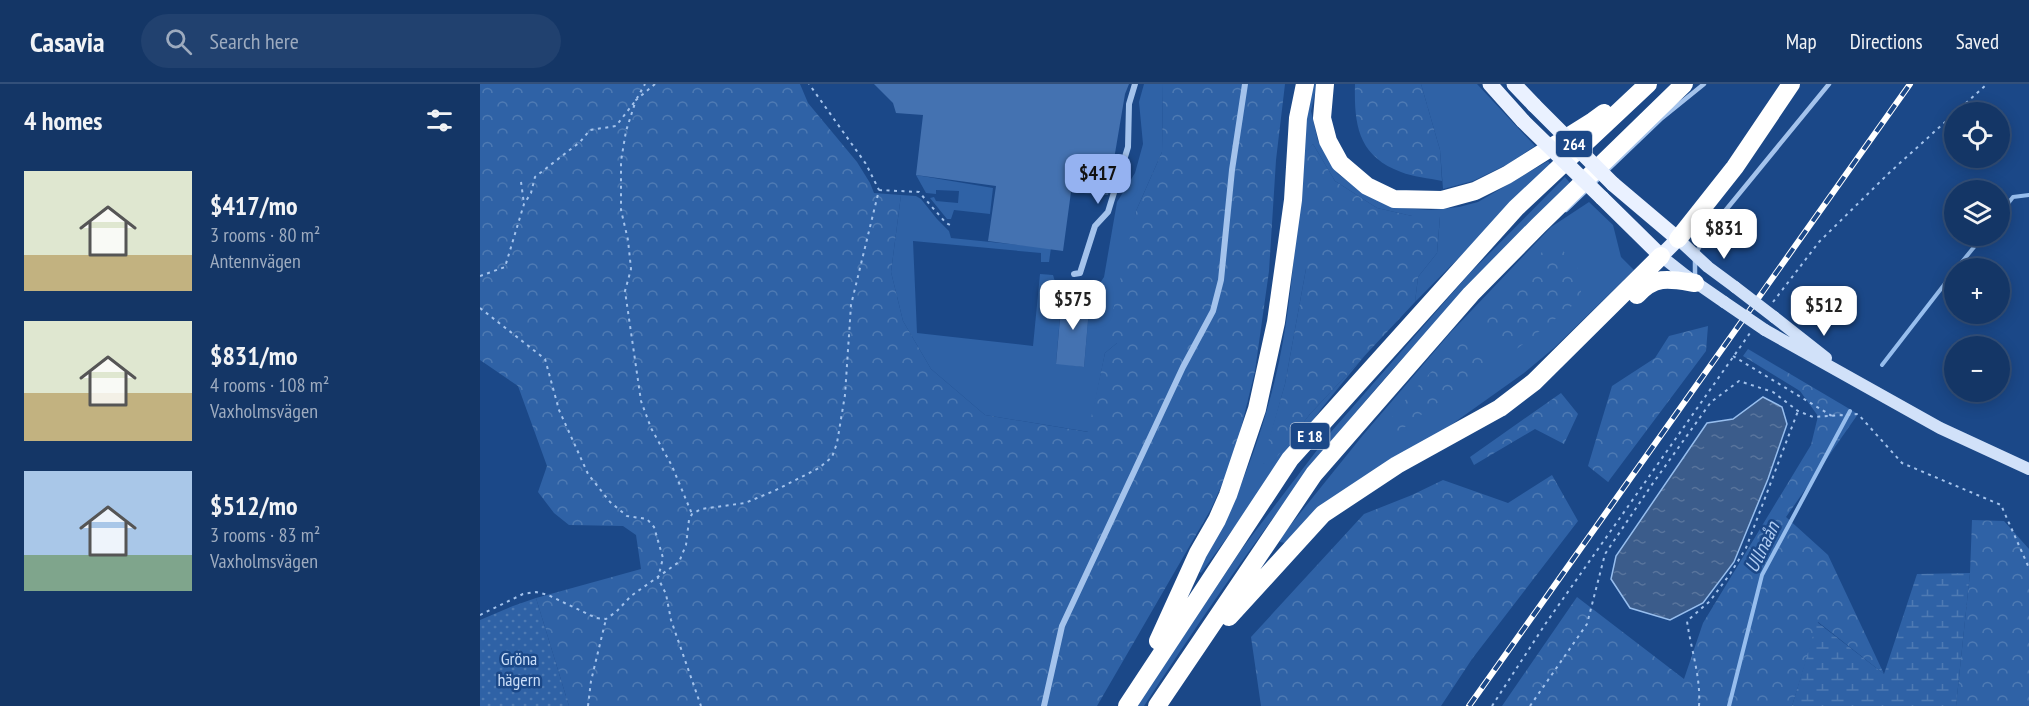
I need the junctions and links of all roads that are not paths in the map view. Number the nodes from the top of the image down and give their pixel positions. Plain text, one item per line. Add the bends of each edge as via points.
1 (1135, 84) edge
2 (1245, 84) edge
3 (1305, 84) edge
4 (1325, 84) edge
5 (1490, 84) edge
6 (1640, 84) edge
7 (1648, 84) edge
8 (1684, 84) edge
9 (1704, 84) edge
10 (1791, 84) edge
11 (1829, 84) edge
12 (1515, 85) edge
13 (1538, 226) junction
14 (1678, 239) junction
15 (1695, 255) junction
16 (1661, 256) junction
17 (1074, 274) dead end
18 (1695, 282) junction
19 (1855, 381) junction
20 (1534, 382) junction
21 (2029, 469) edge
22 (1137, 690) junction
23 (1158, 704) edge
24 (1044, 706) edge
25 (1127, 706) edge

1 - 17 street via 1129,104 1128,147 1108,212 1095,226 1080,273
2 - 24 street via 1221,280 1213,311 1062,626
3 - 22 highway via 1276,322 1257,409 1224,503
4 - 6 highway via 1322,118 1340,163 1367,186 1394,199 1442,200 1475,191 1507,175 1593,122
5 - 16 main road, 264, bridge
7 - 22 highway, E 18 via 1516,208 1290,459
8 - 13 highway, E 18
9 - 13 lane via 1662,118 1571,207
10 - 14 highway via 1735,167
11 - 15 lane via 1707,233
12 - 14 main road, 264, bridge via 1613,184
13 - 23 highway, E 18 via 1471,294 1314,474
14 - 15 main road
14 - 16 main road
15 - 18 lane
15 - 19 main road, bridge via 1772,310
16 - 18 main road
16 - 20 highway
18 - 19 main road, bridge via 1759,330
18 - 20 highway via 1653,281 1553,377
19 - 21 main road via 1940,428
20 - 23 highway via 1500,408 1397,465 1323,514 1240,604
22 - 25 highway, E 18

